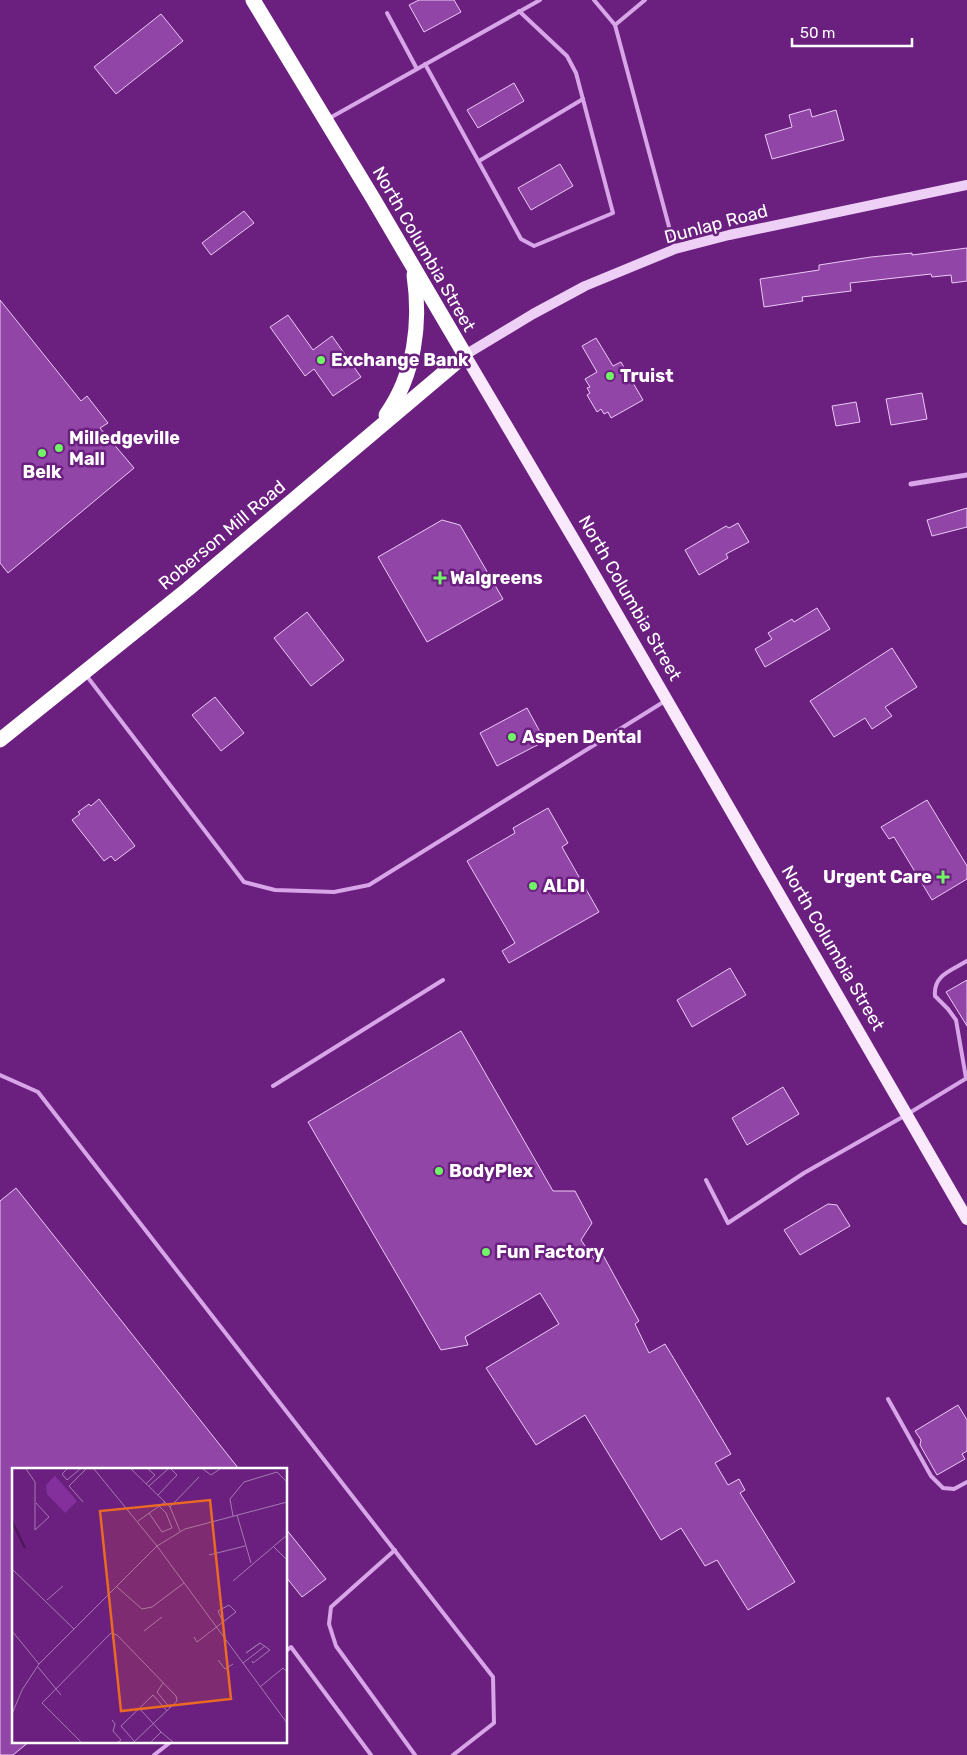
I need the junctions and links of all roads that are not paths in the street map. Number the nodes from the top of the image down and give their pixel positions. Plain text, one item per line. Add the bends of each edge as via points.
1 (253, 0) edge
2 (540, 0) edge
3 (594, 0) edge
4 (645, 0) edge
5 (520, 11) junction
6 (387, 13) dead end
7 (615, 25) junction
8 (425, 64) junction
9 (417, 69) junction
10 (583, 99) junction
11 (326, 120) junction
12 (479, 160) junction
13 (967, 185) edge
14 (675, 249) junction
15 (412, 266) junction
16 (465, 355) junction
17 (376, 430) junction
18 (967, 475) edge
19 (911, 484) dead end
20 (84, 673) junction
21 (667, 700) junction
22 (0, 740) edge
23 (967, 961) edge
24 (443, 980) dead end
25 (0, 1075) edge
26 (967, 1078) edge
27 (273, 1086) dead end
28 (906, 1115) junction
29 (706, 1180) dead end
30 (967, 1219) edge
31 (888, 1399) dead end
32 (967, 1482) edge
33 (394, 1550) junction
34 (288, 1649) edge
35 (171, 1742) edge
36 (160, 1751) junction
37 (154, 1755) edge
38 (163, 1755) edge
39 (371, 1755) edge
40 (416, 1755) edge
41 (453, 1755) edge

1 - 11 highway, North Columbia Street
2 - 5 lane
3 - 7 lane
4 - 7 lane
5 - 8 lane
5 - 10 lane via 567,56 576,73
6 - 9 lane
7 - 14 lane
8 - 9 lane
8 - 12 lane
9 - 11 lane
10 - 12 lane
10 - 12 lane via 613,214 534,246 521,239
11 - 15 highway, North Columbia Street
13 - 14 main road, Dunlap Road via 729,234
14 - 16 main road, Dunlap Road via 577,290
15 - 16 highway, North Columbia Street
15 - 17 highway via 416,293 414,349 396,401
16 - 17 highway, Roberson Mill Road
16 - 21 main road, North Columbia Street
17 - 20 highway, Roberson Mill Road
18 - 19 street
20 - 21 lane via 244,882 275,890 334,892 368,885
20 - 22 highway, Roberson Mill Road
21 - 28 main road, North Columbia Street
23 - 26 lane via 936,980 934,987 935,996 956,1020
24 - 27 lane
25 - 33 lane via 38,1092
26 - 28 lane
28 - 29 lane via 804,1173 728,1223
28 - 30 main road, North Columbia Street
31 - 32 lane via 931,1476 943,1488 954,1489
33 - 40 lane via 331,1607 329,1624 336,1646
33 - 41 lane via 493,1677 494,1723
34 - 39 lane via 291,1647
35 - 36 lane
36 - 37 lane
36 - 38 lane

